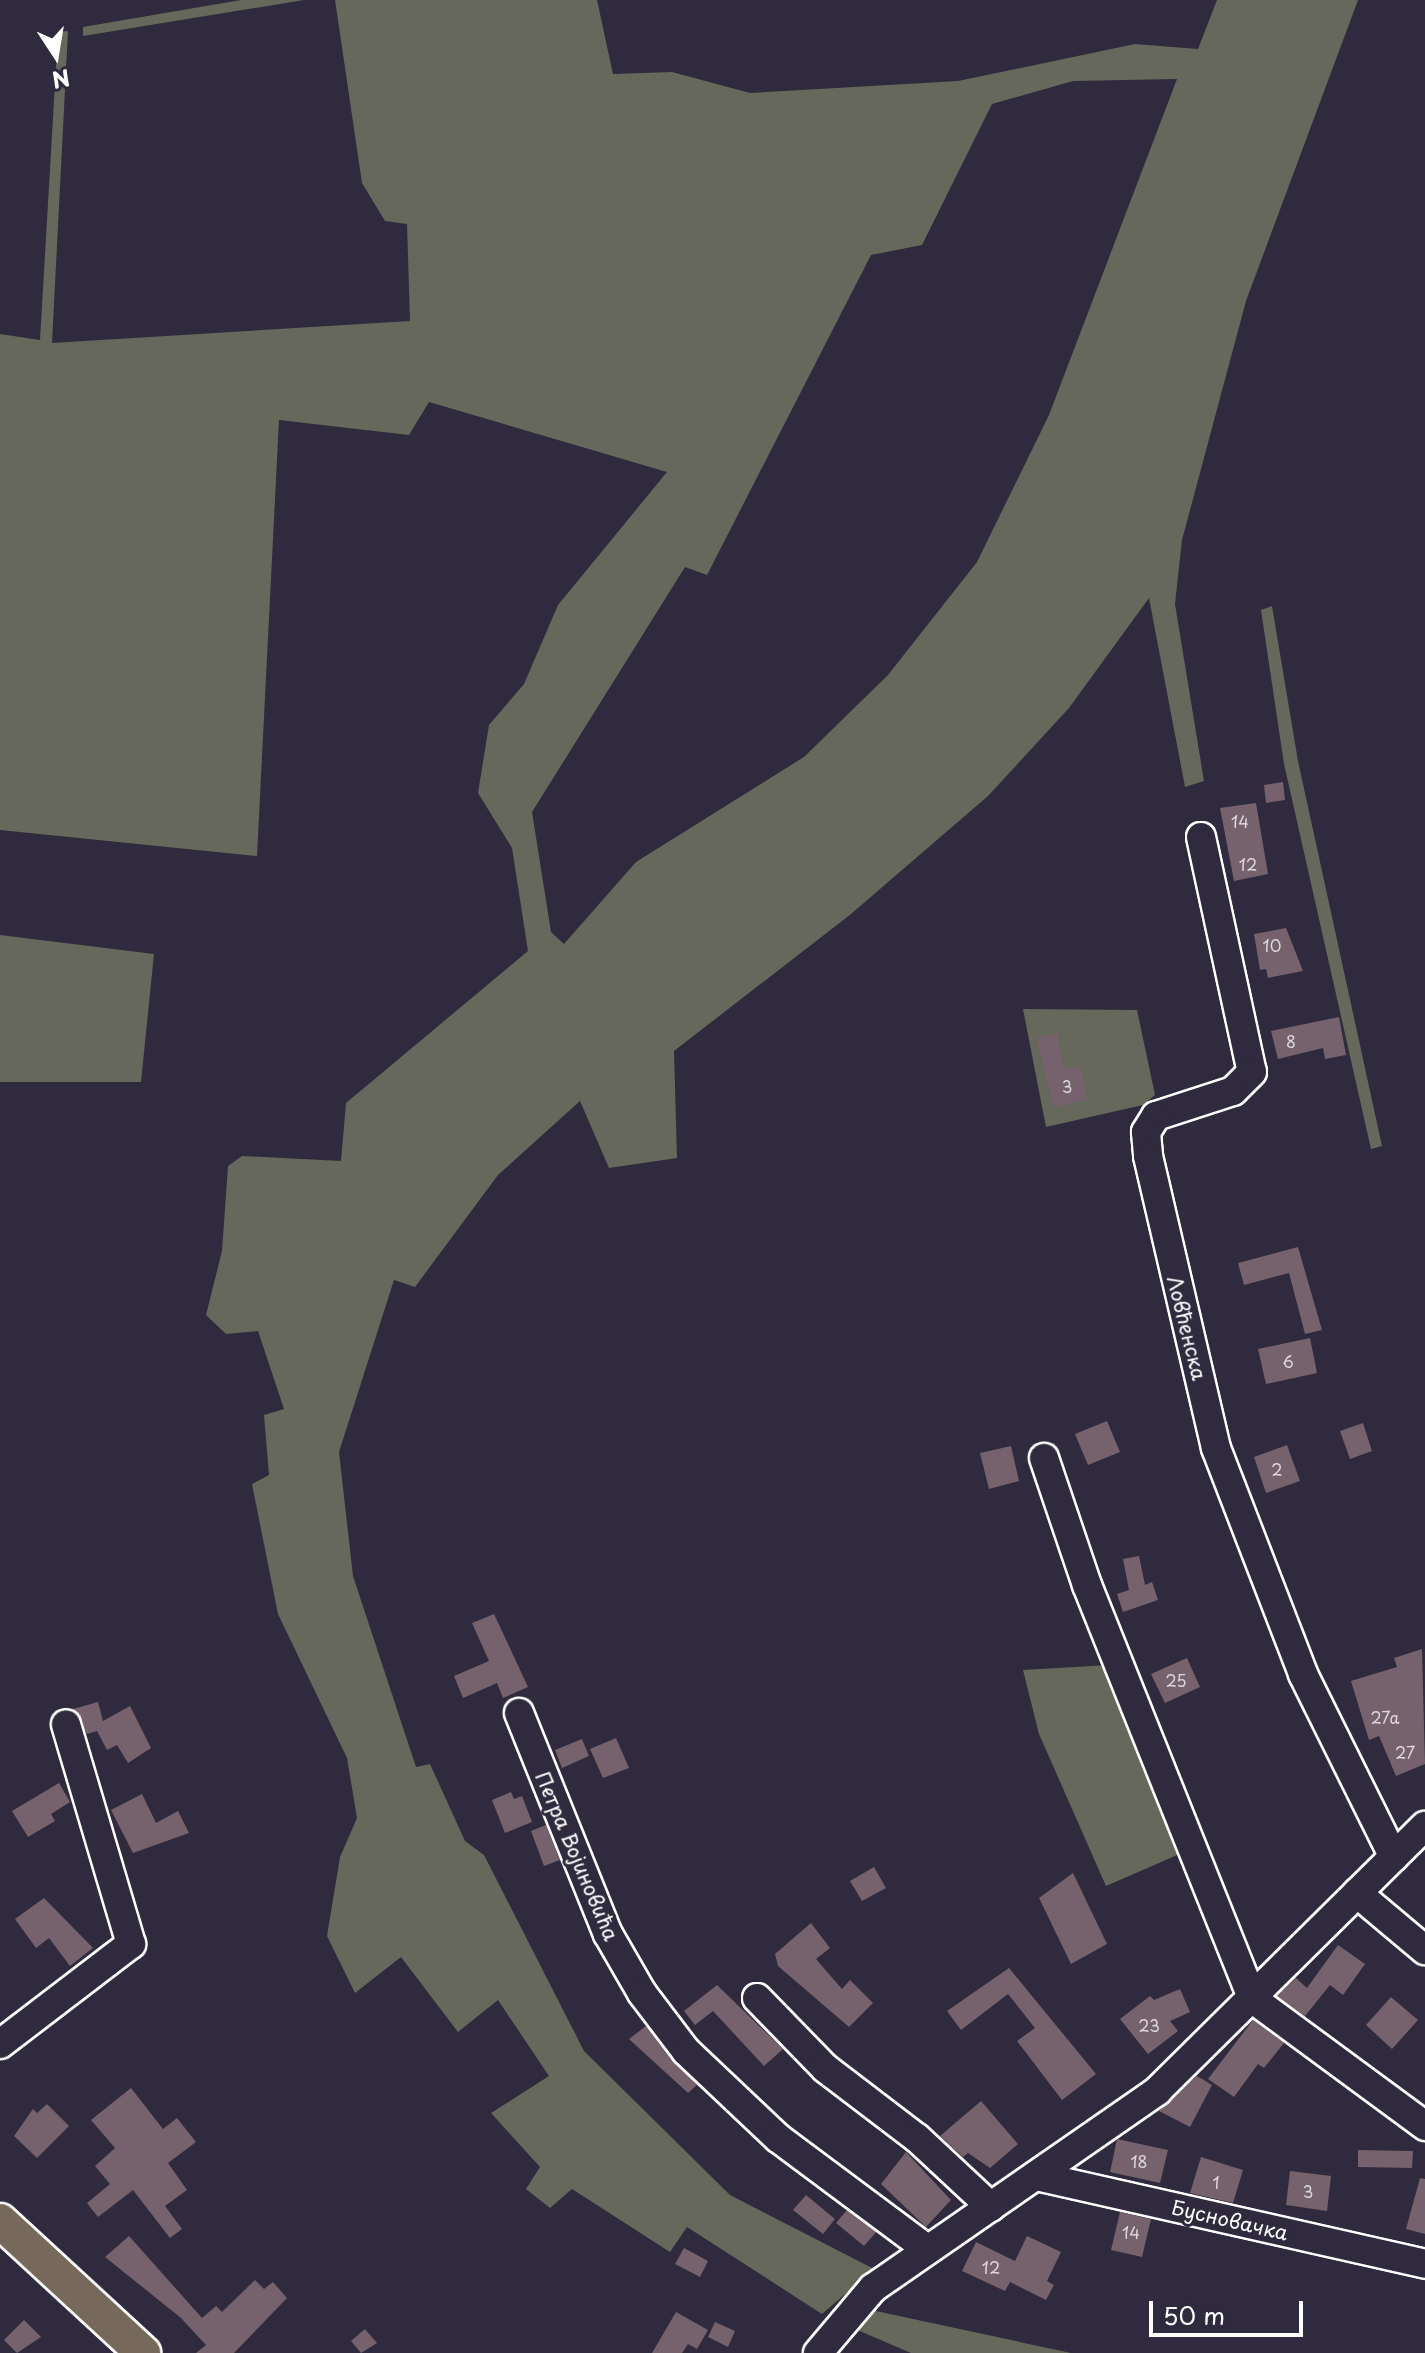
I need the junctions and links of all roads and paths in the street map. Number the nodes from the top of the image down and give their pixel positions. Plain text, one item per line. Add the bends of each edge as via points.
1 (1201, 837) dead end
2 (1044, 1458) dead end
3 (519, 1713) dead end
4 (66, 1724) dead end
5 (1425, 1826) edge
6 (1394, 1857) junction
7 (1357, 1893) junction
8 (1425, 1950) edge
9 (757, 1998) dead end
10 (1253, 1999) junction
11 (0, 2044) edge
12 (1425, 2126) edge
13 (1036, 2176) junction
14 (991, 2207) junction
15 (0, 2221) edge
16 (928, 2250) junction
17 (1425, 2264) edge
18 (143, 2353) edge
19 (818, 2353) edge

1 - 6 street, Ловћенска via 1252,1072 1233,1091 1156,1116 1146,1132 1148,1156 1216,1448 1303,1674
2 - 10 street via 1087,1585
3 - 16 street, Петра Војиновића via 608,1934 650,2005 686,2051 778,2138
4 - 11 street via 131,1944
5 - 6 street
6 - 7 street
7 - 8 street
7 - 10 street
9 - 14 street via 825,2068 917,2138
10 - 12 street
10 - 13 street via 1157,2091
13 - 14 street
13 - 17 street, Бусновачка
14 - 16 street
15 - 18 main road
16 - 19 street via 849,2310

